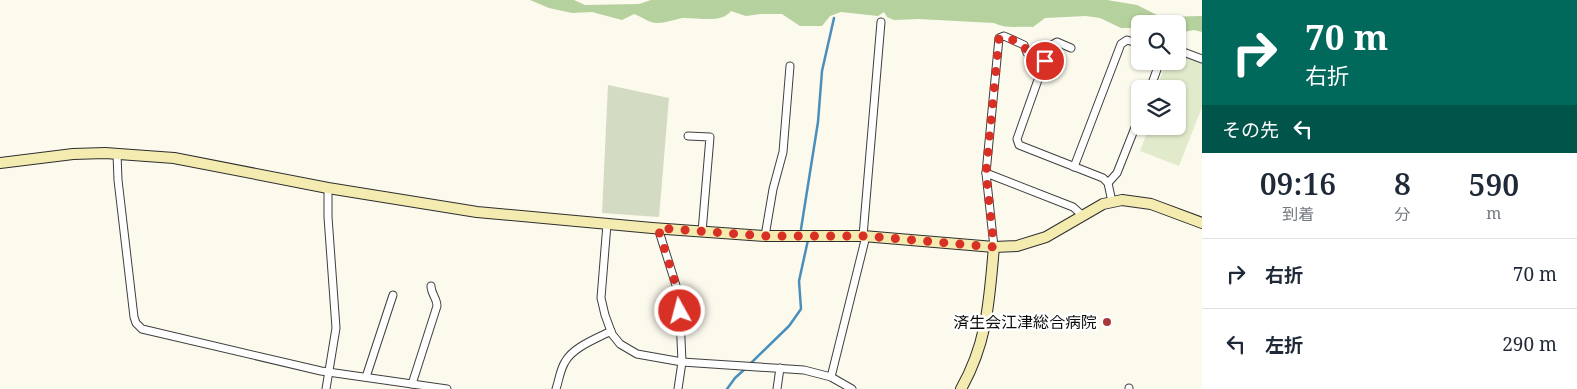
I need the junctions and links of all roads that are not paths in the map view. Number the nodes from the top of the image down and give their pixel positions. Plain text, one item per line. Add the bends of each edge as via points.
1 (881, 22) dead end
2 (1131, 41) edge
3 (1071, 48) dead end
4 (1186, 53) edge
5 (1202, 59) edge
6 (1045, 61) junction
7 (790, 66) dead end
8 (1132, 135) edge
9 (688, 136) dead end
10 (117, 154) junction
11 (0, 163) edge
12 (1074, 167) junction
13 (986, 173) junction
14 (1108, 184) junction
15 (328, 188) junction
16 (1112, 202) junction
17 (1082, 215) junction
18 (1202, 223) edge
19 (607, 224) junction
20 (658, 228) junction
21 (702, 232) junction
22 (765, 236) junction
23 (865, 236) junction
24 (994, 247) junction
25 (431, 286) dead end
26 (393, 295) dead end
27 (611, 330) junction
28 (682, 362) junction
29 (780, 368) junction
30 (329, 371) junction
31 (831, 376) junction
32 (366, 377) junction
33 (412, 384) junction
34 (326, 389) edge
35 (447, 389) edge
36 (556, 389) edge
37 (678, 389) edge
38 (777, 389) edge
39 (852, 389) edge
40 (961, 389) edge

1 - 23 street
2 - 12 street via 1121,44
3 - 6 street via 1053,43
4 - 5 street
6 - 12 street via 1017,139 1019,145
6 - 13 street via 1027,53 1024,45 1004,36 999,38
7 - 22 street via 783,152
8 - 14 street via 1117,173
9 - 21 street via 710,138
10 - 11 street via 74,154
10 - 15 street via 174,158
10 - 30 street via 136,323 152,332
12 - 14 street via 1103,178
13 - 17 street via 1073,207
13 - 24 street
14 - 16 street
15 - 19 street via 477,212
15 - 30 street via 336,328
16 - 17 street
16 - 18 street via 1141,202
17 - 24 street via 1037,241
19 - 20 street
19 - 27 street via 601,298
20 - 21 street
20 - 28 street via 679,295
21 - 22 street
22 - 23 street
23 - 24 street
23 - 31 street
24 - 40 street via 988,317 975,361
25 - 33 street via 436,300 433,322
26 - 32 street
27 - 28 street via 620,344 637,354
27 - 36 street via 568,356
28 - 29 street
28 - 37 street
29 - 31 street
29 - 38 street
30 - 32 street
30 - 34 street
31 - 39 street
32 - 33 street
33 - 35 street

